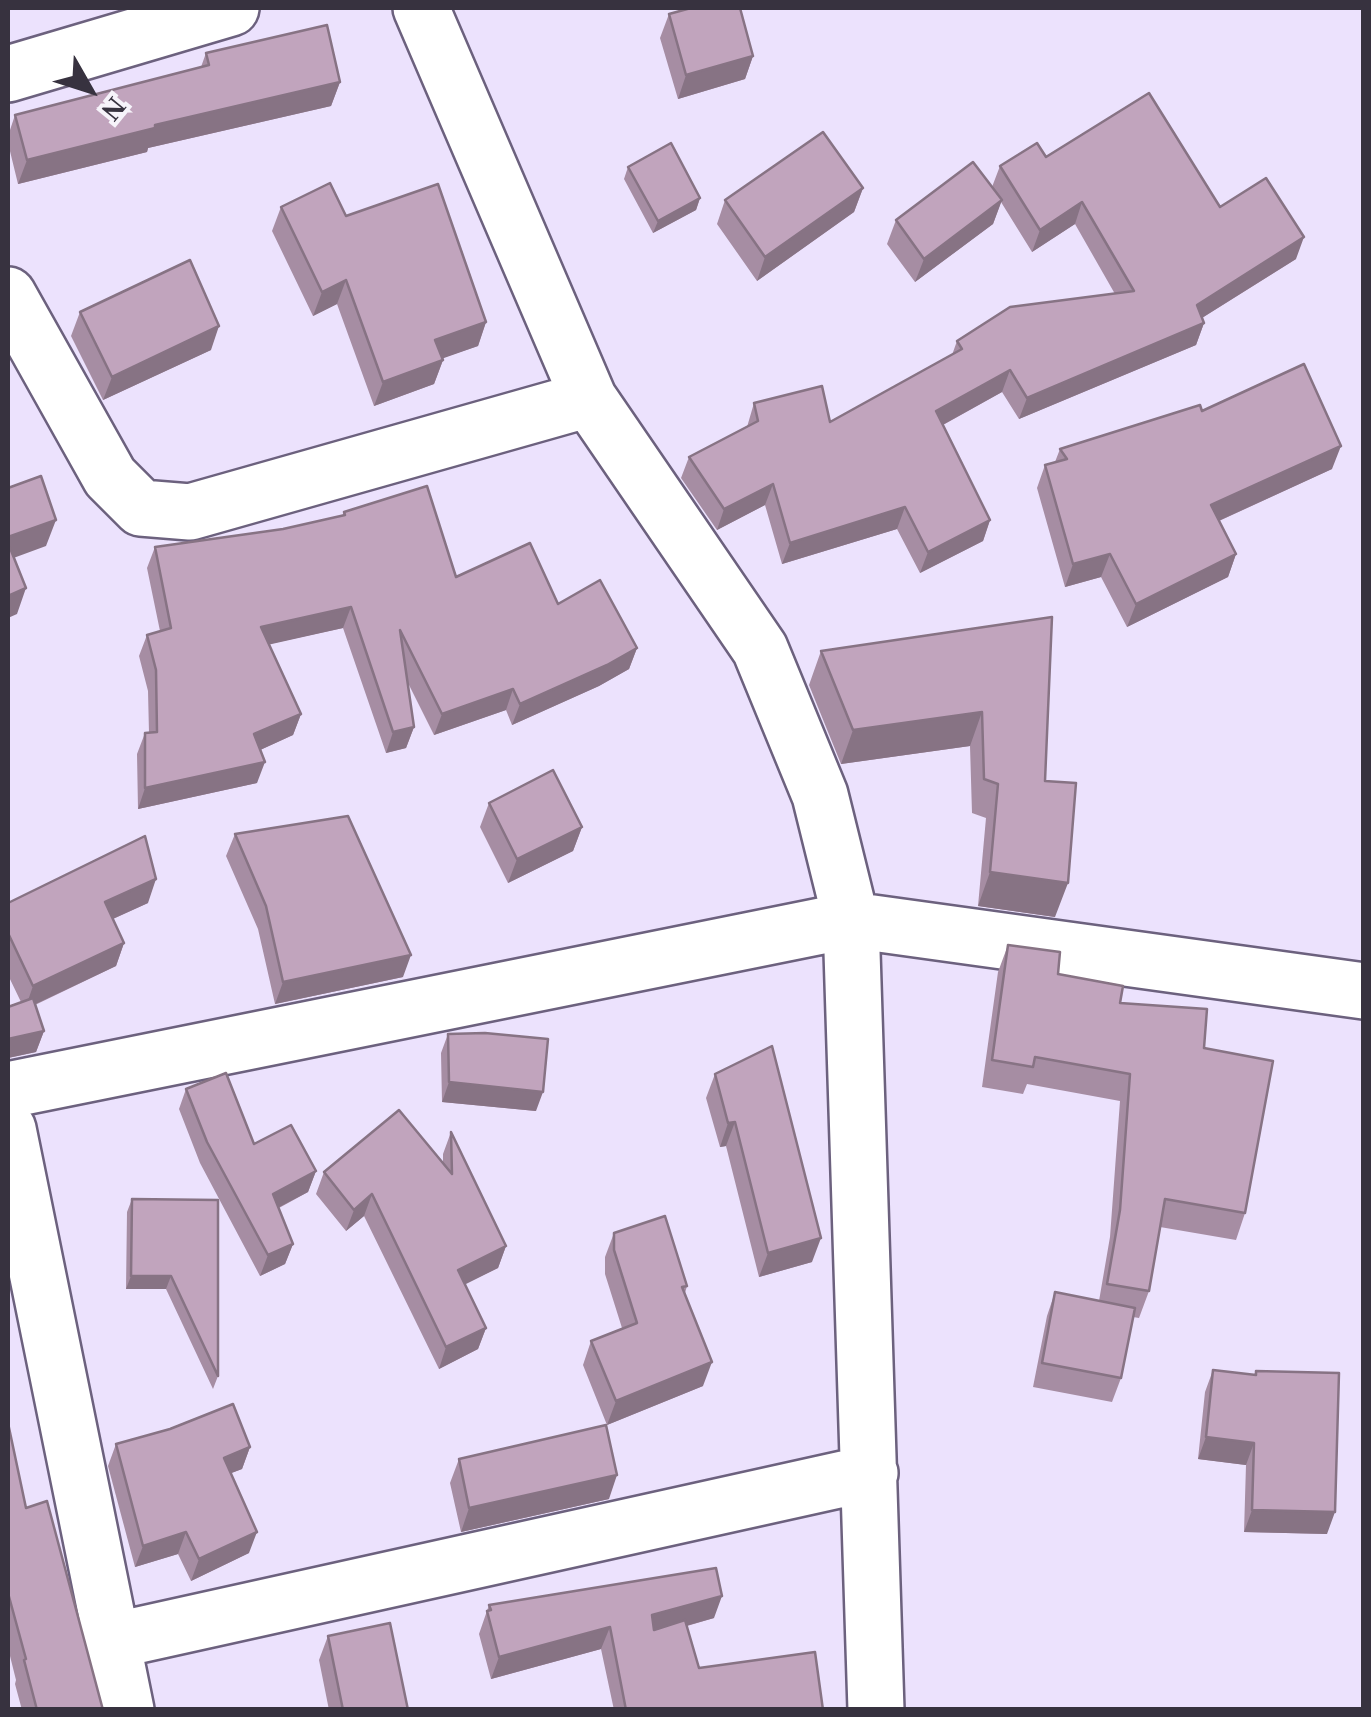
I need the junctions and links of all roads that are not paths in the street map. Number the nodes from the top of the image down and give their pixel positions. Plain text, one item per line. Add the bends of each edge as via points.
1 (231, 8) edge
2 (421, 8) edge
3 (8, 74) edge
4 (8, 295) edge
5 (589, 399) junction
6 (852, 920) junction
7 (1364, 991) edge
8 (8, 1090) edge
9 (8, 1129) edge
10 (870, 1474) junction
11 (112, 1641) junction
12 (126, 1710) edge
13 (876, 1710) edge

1 - 3 street
2 - 5 street
4 - 5 street via 110,477 141,508 190,512
5 - 6 street via 760,649 820,795
6 - 7 street
6 - 8 street
6 - 10 street
9 - 11 street
10 - 11 street
10 - 13 street
11 - 12 street

